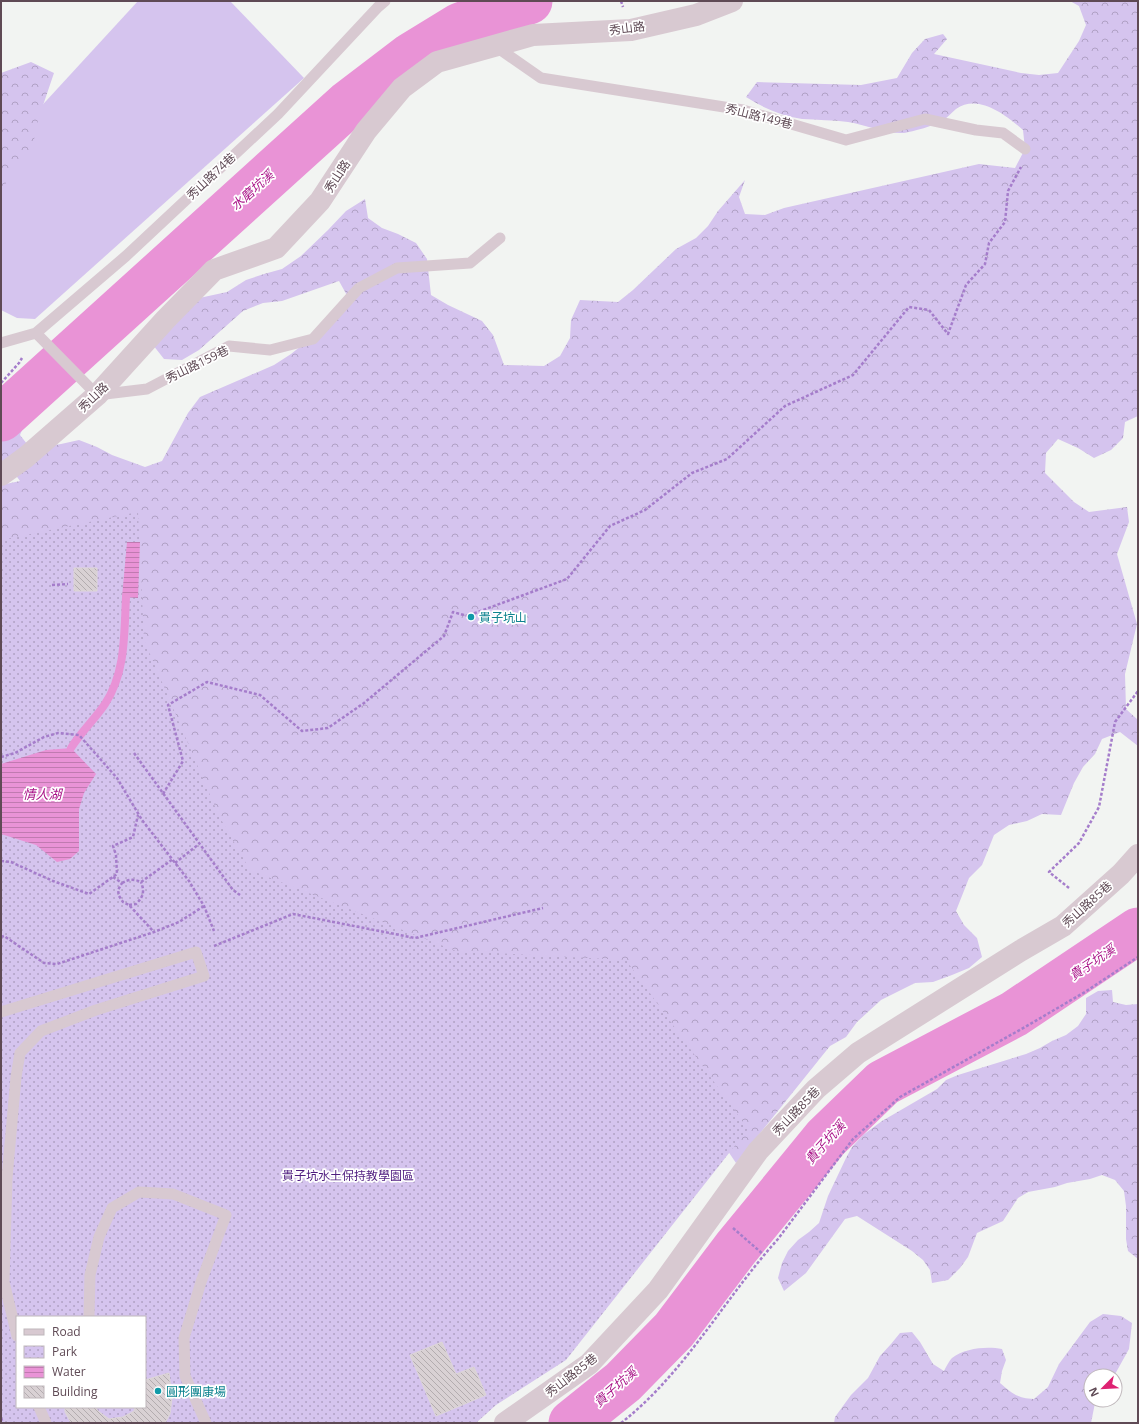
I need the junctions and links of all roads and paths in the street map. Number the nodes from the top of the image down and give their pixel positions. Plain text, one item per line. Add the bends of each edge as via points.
1 (385, 1) edge
2 (732, 1) edge
3 (494, 46) junction
4 (1025, 149) joint
5 (500, 238) dead end
6 (36, 333) junction
7 (1, 343) edge
8 (97, 395) junction
9 (1, 476) edge
10 (68, 584) dead end
11 (52, 585) dead end
12 (1138, 691) edge
13 (134, 753) dead end
14 (1, 757) edge
15 (163, 794) junction
16 (138, 815) junction
17 (199, 844) junction
18 (1138, 855) edge
19 (173, 859) junction
20 (1, 861) edge
21 (175, 863) junction
22 (113, 877) junction
23 (141, 882) junction
24 (122, 883) junction
25 (240, 895) dead end
26 (1088, 903) junction
27 (128, 905) junction
28 (204, 906) junction
29 (543, 908) dead end
30 (214, 931) dead end
31 (154, 932) junction
32 (1, 937) edge
33 (196, 952) junction
34 (1138, 957) edge
35 (1, 1012) edge
36 (728, 1224) dead end
37 (764, 1255) junction
38 (89, 1316) edge
39 (16, 1332) edge
40 (39, 1408) edge
41 (1, 1418) edge
42 (3, 1423) edge
43 (46, 1423) edge
44 (206, 1423) edge
45 (504, 1423) edge
46 (621, 1423) edge

1 - 6 lane, 秀山路74巷 via 278,114 126,256
2 - 3 street, 秀山路 via 696,16 631,30 533,35
3 - 4 lane, 秀山路149巷 via 541,78 743,110 846,140 925,119 1003,133
3 - 8 street, 秀山路 via 437,62 402,88 366,132 320,201 276,248 214,270 166,318
4 - 15 path via 1026,161 1008,191 1005,222 989,243 985,264 966,285 948,334 928,310 910,307 853,375 785,406 727,460 692,473 645,510 610,526 567,579 475,613 471,617 453,612 444,636 364,703 328,728 302,731 260,695 207,682 168,705 183,761
5 - 8 lane, 秀山路159巷 via 470,263 397,268 359,288 313,339 270,350 229,346 147,389
6 - 7 lane
6 - 8 lane
8 - 9 street, 秀山路
10 - 11 path
12 - 26 path via 1115,722 1100,807 1079,843 1049,872
13 - 15 path
14 - 16 path via 15,753 44,737 58,734 79,735 117,778
15 - 17 path
16 - 19 path
16 - 22 path via 133,837 113,846 117,874
17 - 21 path
17 - 25 path via 233,890
18 - 26 street, 秀山路85巷
19 - 21 path
19 - 23 path
20 - 22 path via 11,862 89,894
21 - 28 path
22 - 24 path
23 - 24 path via 135,879
23 - 27 path via 144,888 143,895 136,904
24 - 27 path via 118,890 119,896
26 - 45 street, 秀山路85巷 via 1063,926 858,1053 816,1089 758,1151 652,1296 589,1364
27 - 31 path
28 - 30 path
28 - 31 path via 179,922
29 - 33 path via 416,938 293,914
31 - 32 path via 56,964 44,963 4,936
33 - 35 lane
33 - 39 lane via 204,976 96,1010 41,1031 20,1053 7,1178 4,1282
34 - 37 path via 1085,992 900,1097 854,1139
36 - 37 path
37 - 46 path via 694,1348 640,1408
38 - 44 lane via 90,1275 99,1237 112,1208 139,1192 174,1194 226,1215 201,1282 184,1338 186,1376
40 - 43 lane
41 - 42 path

